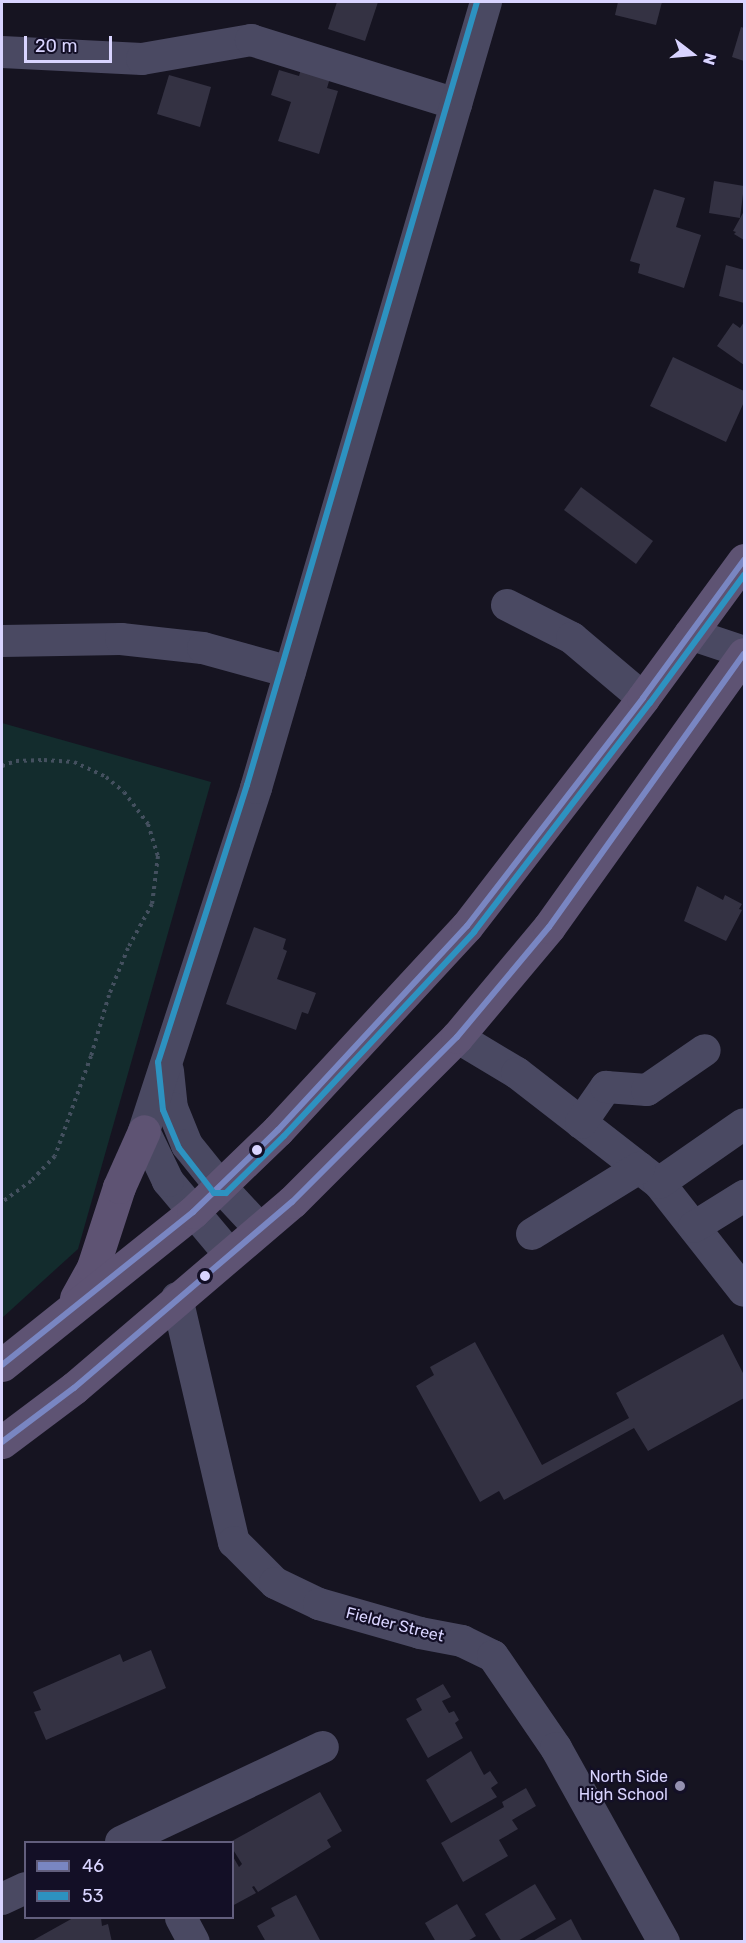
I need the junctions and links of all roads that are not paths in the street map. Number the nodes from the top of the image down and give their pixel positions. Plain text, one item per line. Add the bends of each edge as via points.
1 (486, 2) edge
2 (2, 52) edge
3 (456, 104) junction
4 (744, 560) edge
5 (507, 605) dead end
6 (690, 634) junction
7 (2, 641) edge
8 (744, 653) edge
9 (290, 672) junction
10 (643, 698) junction
11 (457, 1037) junction
12 (705, 1050) dead end
13 (167, 1064) junction
14 (581, 1123) junction
15 (744, 1124) edge
16 (144, 1131) junction
17 (649, 1176) junction
18 (220, 1186) junction
19 (744, 1196) edge
20 (193, 1212) junction
21 (694, 1227) junction
22 (260, 1229) junction
23 (532, 1234) dead end
24 (230, 1255) junction
25 (744, 1291) edge
26 (177, 1298) junction
27 (68, 1312) junction
28 (2, 1365) edge
29 (2, 1442) edge
30 (322, 1747) dead end
31 (132, 1840) edge
32 (24, 1889) edge
33 (2, 1899) edge
34 (182, 1919) edge
35 (194, 1941) edge
36 (664, 1941) edge

1 - 3 street
2 - 3 street via 142,59 251,40
3 - 9 street
4 - 6 main road
5 - 10 street via 572,638
6 - 8 street
6 - 10 main road
7 - 9 street via 121,639 203,648
8 - 11 main road via 549,927
9 - 13 street
10 - 18 main road via 467,926 278,1130
11 - 14 street via 517,1073
11 - 22 main road
12 - 14 street via 647,1090 606,1087
13 - 16 street
13 - 18 street via 172,1108 187,1145
14 - 17 street
15 - 17 street
16 - 20 street via 168,1181
16 - 27 main road via 119,1187 93,1267
17 - 21 street
17 - 23 street
18 - 20 main road
18 - 22 street
19 - 21 street
20 - 24 street
20 - 27 main road
21 - 25 street
22 - 24 main road
24 - 26 main road
26 - 29 main road via 74,1388
26 - 36 street, Fielder Street via 234,1542 275,1582 318,1605 420,1634 462,1641 493,1656 556,1748
27 - 28 main road
30 - 31 street
32 - 33 street
34 - 35 street

